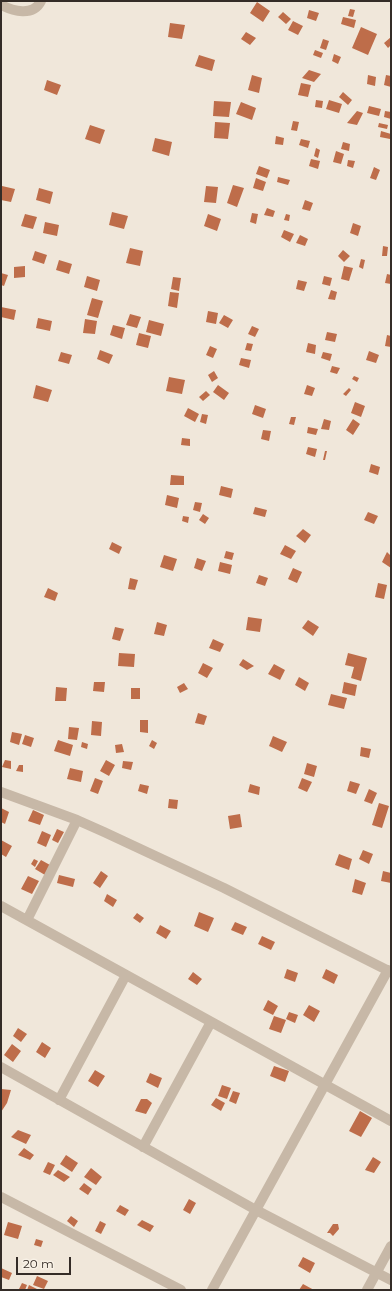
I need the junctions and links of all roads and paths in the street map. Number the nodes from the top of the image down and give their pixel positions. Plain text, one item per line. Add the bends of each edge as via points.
1 (41, 1) edge
2 (1, 5) edge
3 (1, 792) edge
4 (77, 820) junction
5 (1, 906) edge
6 (27, 920) junction
7 (390, 971) edge
8 (126, 975) junction
9 (211, 1022) junction
10 (1, 1067) edge
11 (325, 1085) junction
12 (59, 1100) junction
13 (391, 1121) edge
14 (143, 1147) junction
15 (1, 1197) edge
16 (256, 1210) junction
17 (391, 1246) edge
18 (376, 1273) junction
19 (391, 1280) edge
20 (180, 1290) edge
21 (212, 1290) edge
22 (367, 1290) edge

1 - 2 street via 28,12 12,10
3 - 4 street
4 - 6 street
4 - 7 street via 224,888
5 - 6 street
6 - 8 street
7 - 11 street
8 - 9 street
8 - 12 street
9 - 11 street
9 - 14 street
10 - 12 street
11 - 13 street
11 - 16 street
12 - 14 street
14 - 16 street
15 - 20 street
16 - 18 street
16 - 21 street
17 - 18 street
18 - 19 street
18 - 22 street

